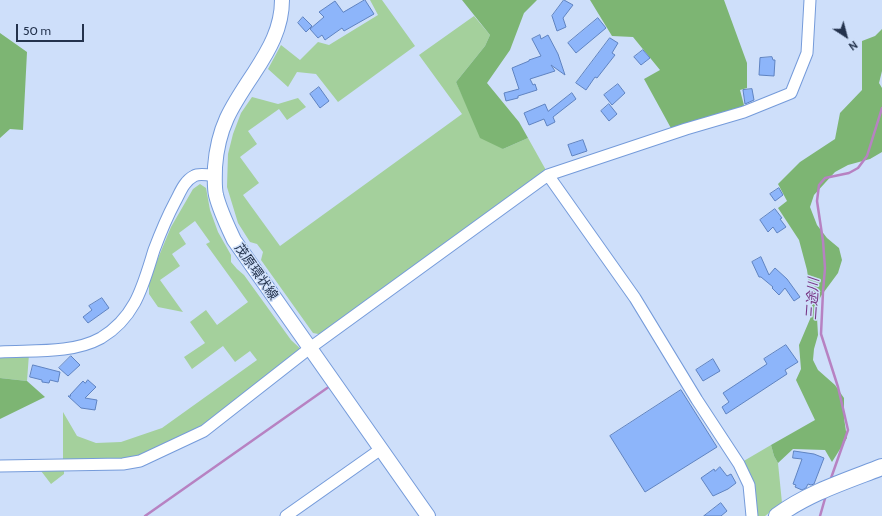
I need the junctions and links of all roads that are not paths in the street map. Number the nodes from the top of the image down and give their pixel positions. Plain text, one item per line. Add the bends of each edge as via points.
1 (282, 0) edge
2 (810, 0) edge
3 (548, 175) junction
4 (215, 176) junction
5 (310, 348) junction
6 (0, 352) edge
7 (381, 449) junction
8 (0, 466) edge
9 (882, 467) edge
10 (286, 516) edge
11 (428, 516) edge
12 (752, 516) edge
13 (777, 516) edge

1 - 4 main road, 茂原環状線 via 274,40 228,113 216,153
2 - 3 street via 807,53 791,93 744,112
3 - 5 street
3 - 12 street via 635,298 739,464 749,485
4 - 5 main road, 茂原環状線 via 216,194 224,220 234,240
4 - 6 street via 196,175 187,181 170,210 135,304 111,331 92,342 67,349
5 - 7 main road, 茂原環状線
5 - 8 street via 204,431 140,461 123,464
7 - 10 street
7 - 11 main road, 茂原環状線
9 - 13 highway via 816,493

